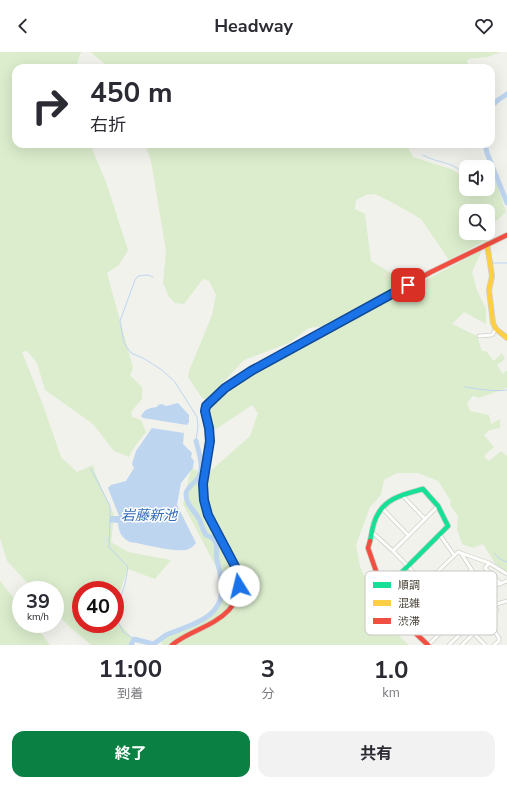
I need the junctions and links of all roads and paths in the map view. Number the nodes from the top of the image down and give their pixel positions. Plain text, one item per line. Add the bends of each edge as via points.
1 (507, 235) edge
2 (487, 244) junction
3 (496, 329) junction
4 (479, 336) dead end
5 (507, 338) edge
6 (402, 495) junction
7 (438, 506) junction
8 (382, 508) junction
9 (425, 519) junction
10 (372, 532) junction
11 (408, 535) junction
12 (440, 536) junction
13 (393, 550) junction
14 (461, 553) junction
15 (454, 555) junction
16 (489, 563) junction
17 (408, 567) junction
18 (471, 570) edge
19 (376, 571) edge
20 (404, 571) edge
21 (412, 571) edge
22 (438, 571) edge
23 (488, 571) edge
24 (507, 574) edge
25 (497, 580) edge
26 (507, 581) edge
27 (501, 584) junction
28 (497, 585) edge
29 (507, 601) edge
30 (497, 602) edge
31 (417, 635) edge
32 (438, 635) edge
33 (460, 635) edge
34 (473, 635) edge
35 (475, 635) edge
36 (497, 635) edge
37 (172, 645) edge
38 (428, 645) edge
39 (449, 645) edge
40 (462, 645) edge
41 (484, 645) edge
42 (494, 645) edge

1 - 2 street
2 - 3 street via 492,276 489,290
2 - 37 street via 251,371 225,388 206,406 210,441 203,484 204,500 208,515 237,570 239,586 233,604 223,616
3 - 4 street via 492,336
3 - 5 street
6 - 7 street via 423,489
6 - 8 street via 392,499
6 - 9 street
7 - 9 street
7 - 12 street via 448,526
8 - 10 street
8 - 11 street
9 - 11 street
10 - 13 street
10 - 19 street via 368,548
11 - 13 street
12 - 15 street
12 - 17 street
13 - 17 street
14 - 15 street
14 - 16 street
14 - 18 street
15 - 22 street
16 - 23 street via 485,568
16 - 24 street
17 - 20 street
17 - 21 street
25 - 27 street
26 - 27 street
27 - 28 street
29 - 30 street
31 - 38 street
32 - 38 street
33 - 39 street
34 - 40 street
35 - 41 street
36 - 42 street via 499,641

